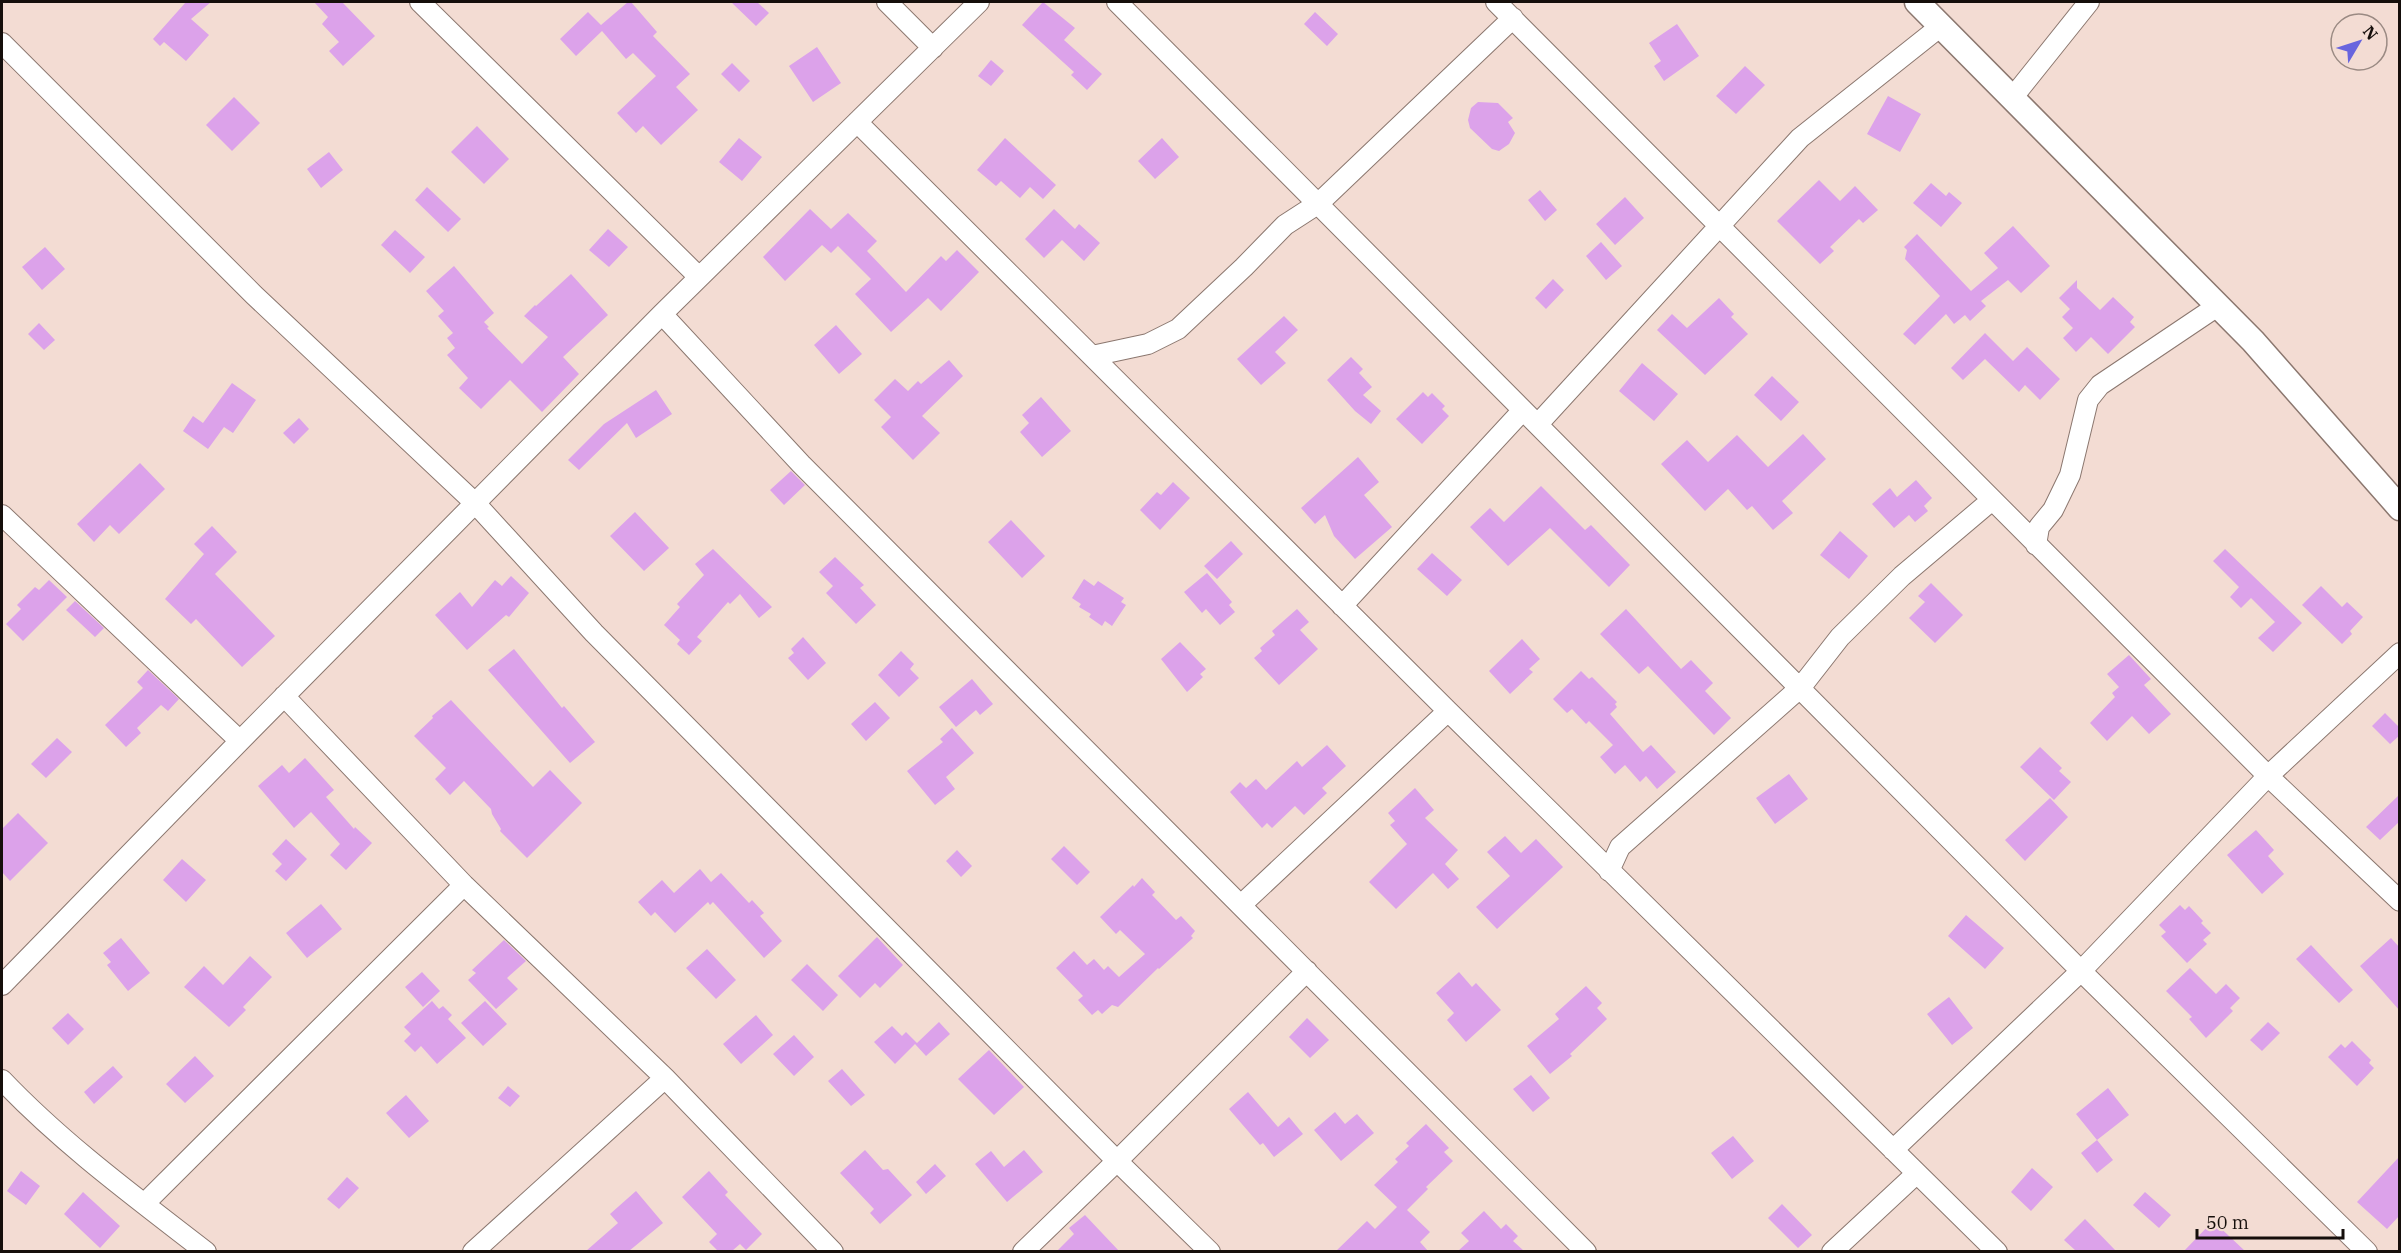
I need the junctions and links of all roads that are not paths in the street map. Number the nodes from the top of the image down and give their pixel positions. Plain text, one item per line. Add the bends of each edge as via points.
1 (420, 2) edge
2 (887, 2) edge
3 (979, 2) edge
4 (1117, 2) edge
5 (1496, 2) edge
6 (1917, 2) edge
7 (2090, 2) edge
8 (1513, 18) junction
9 (1941, 26) junction
10 (2, 44) edge
11 (933, 48) junction
12 (2013, 97) junction
13 (857, 122) junction
14 (1319, 203) junction
15 (1721, 226) junction
16 (699, 277) junction
17 (2219, 305) junction
18 (662, 314) junction
19 (1092, 356) junction
20 (1523, 410) junction
21 (1538, 424) junction
22 (1992, 500) junction
23 (475, 503) junction
24 (2400, 508) edge
25 (2, 515) edge
26 (2036, 545) junction
27 (1342, 606) junction
28 (2400, 653) edge
29 (1801, 687) junction
30 (284, 696) junction
31 (1448, 711) junction
32 (240, 741) junction
33 (2268, 776) junction
34 (1609, 871) junction
35 (464, 885) junction
36 (2400, 901) edge
37 (1241, 905) junction
38 (1307, 971) junction
39 (2081, 971) junction
40 (2, 985) edge
41 (664, 1078) junction
42 (2, 1080) edge
43 (1893, 1150) junction
44 (1118, 1161) junction
45 (1916, 1174) junction
46 (144, 1204) junction
47 (206, 1251) edge
48 (473, 1251) edge
49 (833, 1251) edge
50 (1023, 1251) edge
51 (1210, 1251) edge
52 (1587, 1251) edge
53 (1832, 1251) edge
54 (1997, 1251) edge
55 (2367, 1251) edge

1 - 16 street
2 - 11 street
3 - 11 street
4 - 14 street
5 - 8 street
6 - 9 street
7 - 12 street
8 - 14 street
8 - 15 street
9 - 12 street
9 - 15 street via 1800,138
10 - 23 street via 254,295
11 - 13 street
12 - 17 street
13 - 16 street
13 - 19 street
14 - 19 street via 1285,225 1178,329 1148,344
14 - 20 street
15 - 21 street
15 - 22 street
16 - 18 street
17 - 24 street
17 - 26 street via 2100,385 2088,400 2070,475 2053,510 2039,527
18 - 23 street
18 - 37 street via 801,464
19 - 27 street
20 - 21 street
20 - 27 street
21 - 29 street
22 - 26 street
22 - 29 street via 1894,584 1840,637
23 - 30 street
23 - 44 street via 594,633
25 - 32 street
26 - 33 street
27 - 31 street
28 - 33 street
29 - 34 street via 1620,847
29 - 39 street
30 - 32 street
30 - 35 street
31 - 34 street
31 - 37 street
32 - 40 street
33 - 36 street
33 - 39 street
34 - 43 street
35 - 41 street
35 - 46 street
37 - 38 street
38 - 44 street
38 - 52 street
39 - 43 street
39 - 55 street
41 - 48 street
41 - 49 street
42 - 46 street via 30,1109
43 - 45 street
44 - 50 street
44 - 51 street
45 - 53 street
45 - 54 street
46 - 47 street

